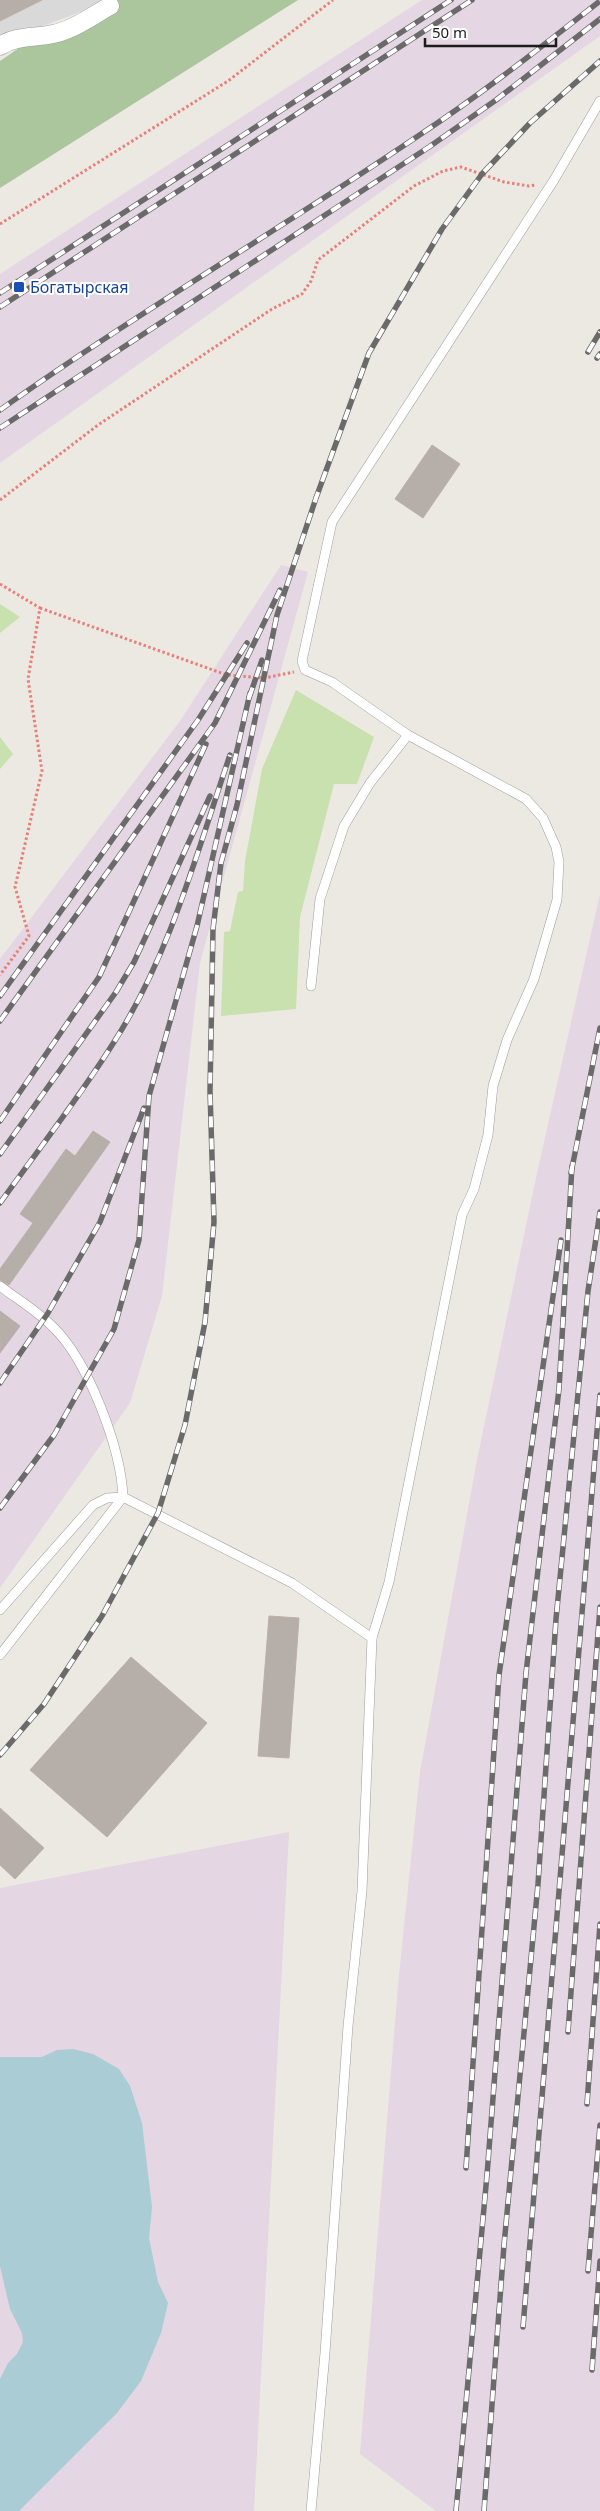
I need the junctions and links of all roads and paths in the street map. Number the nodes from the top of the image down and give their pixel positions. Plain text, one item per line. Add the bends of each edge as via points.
1 (333, 0) edge
2 (110, 6) dead end
3 (0, 46) edge
4 (600, 101) edge
5 (554, 180) junction
6 (0, 224) edge
7 (0, 500) edge
8 (0, 584) edge
9 (40, 608) junction
10 (305, 670) junction
11 (408, 735) junction
12 (0, 975) edge
13 (311, 986) dead end
14 (0, 1286) edge
15 (123, 1497) junction
16 (0, 1610) edge
17 (372, 1638) junction
18 (0, 1655) edge
19 (310, 2511) edge

1 - 6 path via 228,82
2 - 3 street via 54,34 16,38
4 - 5 lane
5 - 7 path via 529,186 504,182 461,167 443,171 414,186 318,260 311,281 302,294 272,308 98,425
5 - 10 lane via 332,522 302,661
8 - 9 path
9 - 10 path via 232,676 264,678
9 - 12 path via 28,679 42,771 15,887 29,936
10 - 11 lane via 332,682
11 - 13 lane via 370,783 344,826 320,899
11 - 17 lane via 526,799 543,818 560,862 557,900 534,979 507,1040 493,1086 488,1135 474,1189 462,1216 389,1582
14 - 15 lane via 52,1326 75,1355 114,1442
15 - 16 lane via 108,1498 93,1505
15 - 17 lane via 292,1583
15 - 18 lane
17 - 19 lane via 362,1891 348,2026 325,2353

